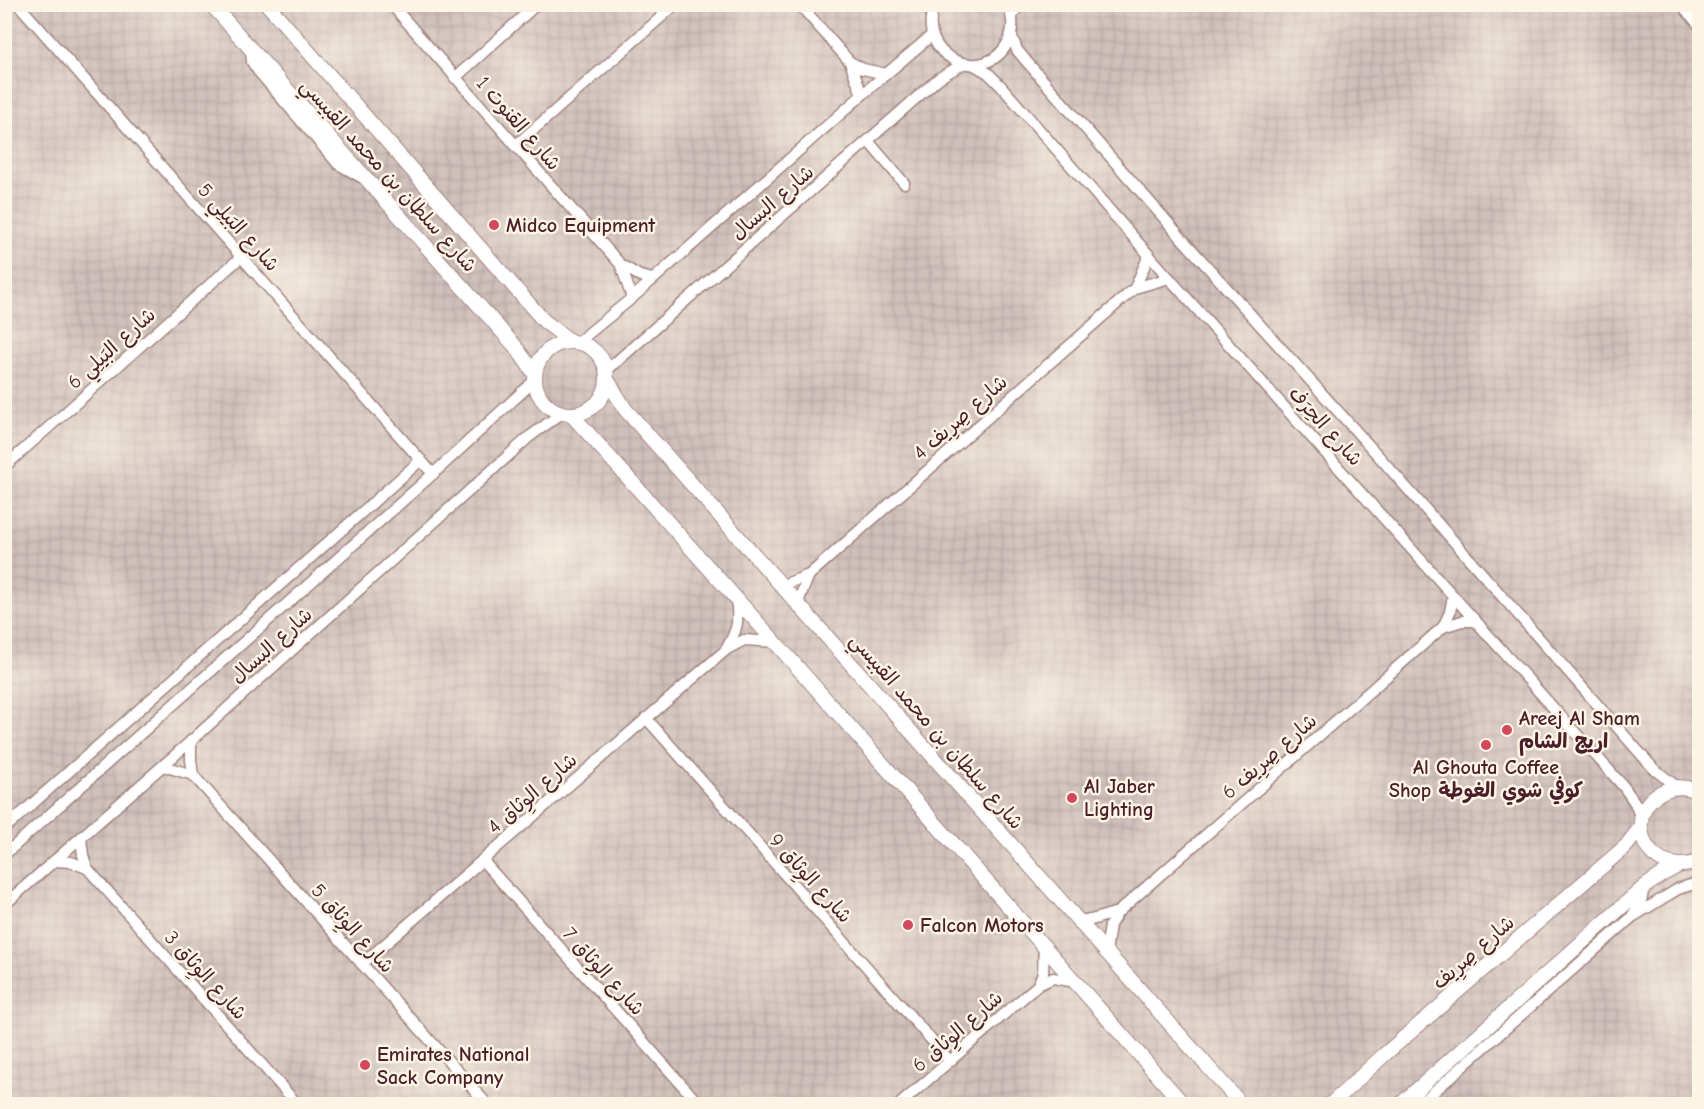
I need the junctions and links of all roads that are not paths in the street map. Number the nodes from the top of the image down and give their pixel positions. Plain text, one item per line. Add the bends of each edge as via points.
1 (18, 4) edge
2 (212, 4) edge
3 (267, 4) edge
4 (391, 4) edge
5 (537, 4) edge
6 (676, 4) edge
7 (799, 4) edge
8 (1021, 4) edge
9 (1681, 4) edge
10 (931, 7) edge
11 (1010, 10) edge
12 (1700, 26) edge
13 (1011, 34) junction
14 (932, 35) junction
15 (850, 62) junction
16 (968, 64) junction
17 (886, 74) junction
18 (455, 78) junction
19 (862, 95) junction
20 (868, 141) junction
21 (515, 146) junction
22 (904, 183) dead end
23 (1149, 255) junction
24 (241, 257) junction
25 (621, 265) junction
26 (1169, 278) junction
27 (653, 279) junction
28 (1135, 288) junction
29 (632, 298) junction
30 (574, 341) junction
31 (607, 376) junction
32 (535, 377) junction
33 (567, 414) junction
34 (421, 460) junction
35 (4, 466) edge
36 (433, 474) junction
37 (809, 575) junction
38 (783, 585) junction
39 (1453, 596) junction
40 (736, 599) junction
41 (798, 602) junction
42 (1476, 621) junction
43 (1443, 627) junction
44 (775, 642) junction
45 (727, 649) junction
46 (646, 718) junction
47 (191, 741) junction
48 (163, 766) junction
49 (193, 775) junction
50 (1700, 778) edge
51 (1681, 787) junction
52 (1700, 793) edge
53 (1641, 824) junction
54 (4, 829) edge
55 (81, 838) junction
56 (4, 855) edge
57 (482, 860) junction
58 (54, 861) junction
59 (1700, 861) edge
60 (1678, 866) junction
61 (87, 868) junction
62 (1700, 882) edge
63 (1644, 887) junction
64 (4, 905) edge
65 (1118, 912) junction
66 (1631, 918) junction
67 (1078, 920) junction
68 (1024, 924) junction
69 (998, 926) dead end
70 (1044, 946) junction
71 (1106, 952) junction
72 (362, 964) junction
73 (1076, 982) junction
74 (1038, 985) junction
75 (950, 1061) junction
76 (297, 1104) edge
77 (487, 1104) edge
78 (699, 1104) edge
79 (900, 1104) edge
80 (1183, 1104) edge
81 (1241, 1104) edge
82 (1331, 1104) edge
83 (1401, 1104) edge
84 (1420, 1104) edge

1 - 24 street, شارع البَيلِي 5
2 - 32 main road, شارع سلطان بن محمد القبيسي via 515,346
3 - 30 main road, شارع سلطان بن محمد القبيسي via 544,321
4 - 18 street, شارع القنوت 1
5 - 18 street
6 - 21 street
7 - 15 street
8 - 11 street
9 - 12 street
10 - 14 street
11 - 13 street
13 - 16 street, شارع البسال via 997,56
13 - 51 street, شارع الحِرَف via 1022,56 1185,242 1654,769
14 - 16 street, شارع الحِرَف via 944,54
14 - 17 street, شارع البسال
15 - 17 street
15 - 19 street
16 - 20 street, شارع البسال via 939,78
16 - 23 street, شارع الحِرَف via 988,73 1001,86
17 - 19 street, شارع البسال
18 - 21 street, شارع القنوت 1
19 - 27 street, شارع البسال
20 - 22 street
20 - 31 street, شارع البسال
21 - 25 street, شارع القنوت 1
23 - 26 street, شارع الحِرَف
23 - 28 street, شارع صِرِيف 4
24 - 34 street, شارع البَيلِي 5
24 - 35 street, شارع البَيلِي 6
25 - 27 street, شارع القنوت 1
25 - 29 street, شارع القنوت 1
26 - 28 street, شارع صِرِيف 4
26 - 39 street, شارع الحِرَف
27 - 29 street, شارع البسال
28 - 37 street, شارع صِرِيف 4
29 - 30 street, شارع البسال
30 - 31 main road via 596,351 603,359
30 - 32 main road via 545,352
31 - 33 main road via 604,394 596,405 584,412
31 - 38 main road, شارع سلطان بن محمد القبيسي via 626,409
32 - 33 main road via 545,403
32 - 36 street, شارع البسال
33 - 40 main road
33 - 47 street, شارع البسال via 530,437
34 - 36 street, شارع البَيلِي 5
34 - 54 street
36 - 56 street, شارع البسال
37 - 38 street, شارع صِرِيف 4
37 - 41 street, شارع صِرِيف 4
38 - 41 main road, شارع سلطان بن محمد القبيسي
39 - 42 street, شارع الحِرَف
39 - 43 street
40 - 44 main road
40 - 45 street, شارع الوِثاق 4 via 736,630
41 - 67 main road, شارع سلطان بن محمد القبيسي
42 - 43 street, شارع صِرِيف 6
42 - 53 street, شارع الحِرَف via 1624,787 1635,803
43 - 65 street, شارع صِرِيف 6
44 - 45 street, شارع الوِثاق 4 via 744,640
44 - 68 main road
45 - 46 street, شارع الوِثاق 4
46 - 57 street, شارع الوِثاق 4
46 - 75 street, شارع الوِثاق 9
47 - 48 street, شارع البسال
47 - 49 street
48 - 49 street
48 - 55 street, شارع البسال
49 - 72 street, شارع الوِثاق 5
50 - 51 main road
51 - 52 main road
51 - 53 main road, شارع صِرِيف via 1654,797
53 - 60 main road via 1648,850 1656,858
53 - 82 main road, شارع صِرِيف via 1626,846
55 - 58 street, شارع البسال
55 - 61 street
57 - 72 street, شارع الوِثاق 4
57 - 78 street, شارع الوِثاق 7
58 - 61 street
58 - 64 street, شارع البسال
59 - 60 main road
60 - 63 main road
61 - 76 street, شارع الوِثاق 3
62 - 66 street via 1678,890
63 - 66 street via 1641,902
63 - 83 main road
65 - 67 street, شارع صِرِيف 6
65 - 71 street, شارع صِرِيف 6 via 1110,926
66 - 84 street
67 - 71 main road, شارع سلطان بن محمد القبيسي
68 - 69 main road
68 - 70 main road
70 - 73 main road
70 - 74 street via 1043,973
71 - 81 main road, شارع سلطان بن محمد القبيسي
72 - 77 street, شارع الوِثاق 5
73 - 74 street via 1053,978
73 - 80 main road
74 - 75 street, شارع الوِثاق 6
75 - 79 street, شارع الوِثاق 6

